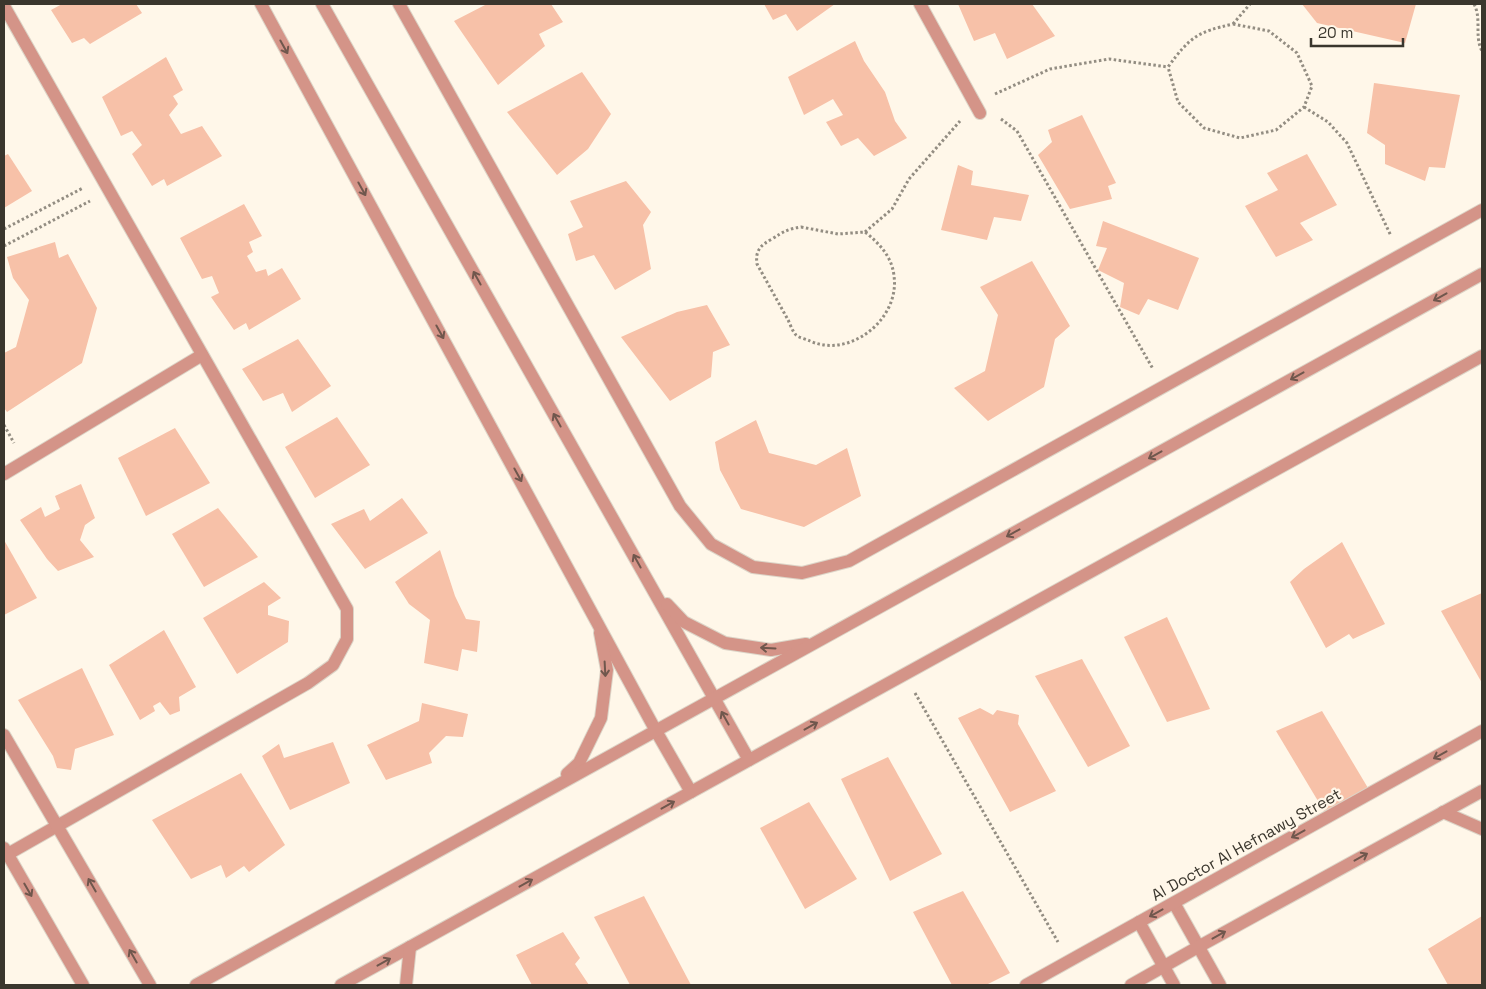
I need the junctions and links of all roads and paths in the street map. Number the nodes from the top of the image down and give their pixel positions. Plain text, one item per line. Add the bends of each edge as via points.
1 (261, 4) edge
2 (322, 4) edge
3 (399, 4) edge
4 (920, 4) edge
5 (1250, 4) edge
6 (1474, 4) edge
7 (4, 6) edge
8 (1482, 8) edge
9 (1478, 11) junction
10 (1233, 24) junction
11 (1482, 51) edge
12 (1168, 67) junction
13 (1304, 107) junction
14 (980, 113) junction
15 (102, 178) junction
16 (109, 191) junction
17 (1482, 210) edge
18 (4, 229) edge
19 (865, 232) junction
20 (4, 246) edge
21 (1401, 256) junction
22 (1482, 274) edge
23 (202, 354) junction
24 (1482, 356) edge
25 (1163, 387) junction
26 (4, 474) edge
27 (652, 588) junction
28 (597, 621) junction
29 (816, 642) junction
30 (904, 674) junction
31 (714, 698) junction
32 (656, 731) junction
33 (1482, 731) edge
34 (4, 735) edge
35 (750, 760) junction
36 (1482, 791) edge
37 (691, 792) junction
38 (542, 794) junction
39 (1443, 812) junction
40 (57, 826) junction
41 (1482, 829) edge
42 (6, 851) edge
43 (1174, 903) junction
44 (1139, 922) junction
45 (410, 947) junction
46 (1198, 947) junction
47 (1069, 962) junction
48 (1164, 966) junction
49 (83, 985) edge
50 (150, 985) edge
51 (196, 985) edge
52 (341, 985) edge
53 (406, 985) edge
54 (1026, 985) edge
55 (1131, 985) edge
56 (1174, 985) edge
57 (1220, 985) edge

1 -> 28 street
27 -> 2 street
3 - 25 street via 680,506 711,544 754,567 802,573 849,560
4 - 14 street
5 - 10 path
6 - 9 path
7 - 15 street
8 - 9 path
9 - 11 path via 1478,44
10 - 12 path via 1207,30 1184,45
10 - 13 path via 1269,31 1297,53 1312,86
12 - 13 path via 1178,102 1204,128 1240,138 1276,130
12 - 14 path via 1109,60 1050,69 994,95
13 - 21 path via 1328,122 1347,143
14 - 19 path via 958,123 910,179 892,209
14 - 25 path via 1000,119 1017,131
15 - 16 street
15 - 18 path
16 - 20 path
16 - 23 street
17 - 21 street
19 - 19 path via 838,234 790,228 757,251 757,264 796,335 815,343 837,346 857,340 874,328 887,312 894,276 880,244
21 - 25 street
22 -> 29 street
23 - 26 street
23 - 40 street via 347,609 347,639 333,665 308,683
24 - 30 street
29 -> 27 street via 771,650 725,642 684,622
27 - 31 street
28 - 32 street
28 -> 38 street via 606,670 601,718 579,763
29 - 31 street
35 -> 30 street
30 - 47 path
31 - 32 street
35 -> 31 street
32 - 37 street
32 - 38 street
33 -> 43 street, Al Doctor Al Hefnawy Street
34 - 40 street
35 - 37 street
36 - 39 street
45 -> 37 street
38 - 51 street
39 - 41 street
46 -> 39 street
40 - 42 street
50 -> 40 street
42 -> 49 street
43 -> 44 street, Al Doctor Al Hefnawy Street
43 - 46 street
44 - 47 street, Al Doctor Al Hefnawy Street
44 - 48 street
52 -> 45 street
45 - 53 street
46 - 48 street
46 - 57 street
47 - 54 street, Al Doctor Al Hefnawy Street
48 - 55 street
48 - 56 street

